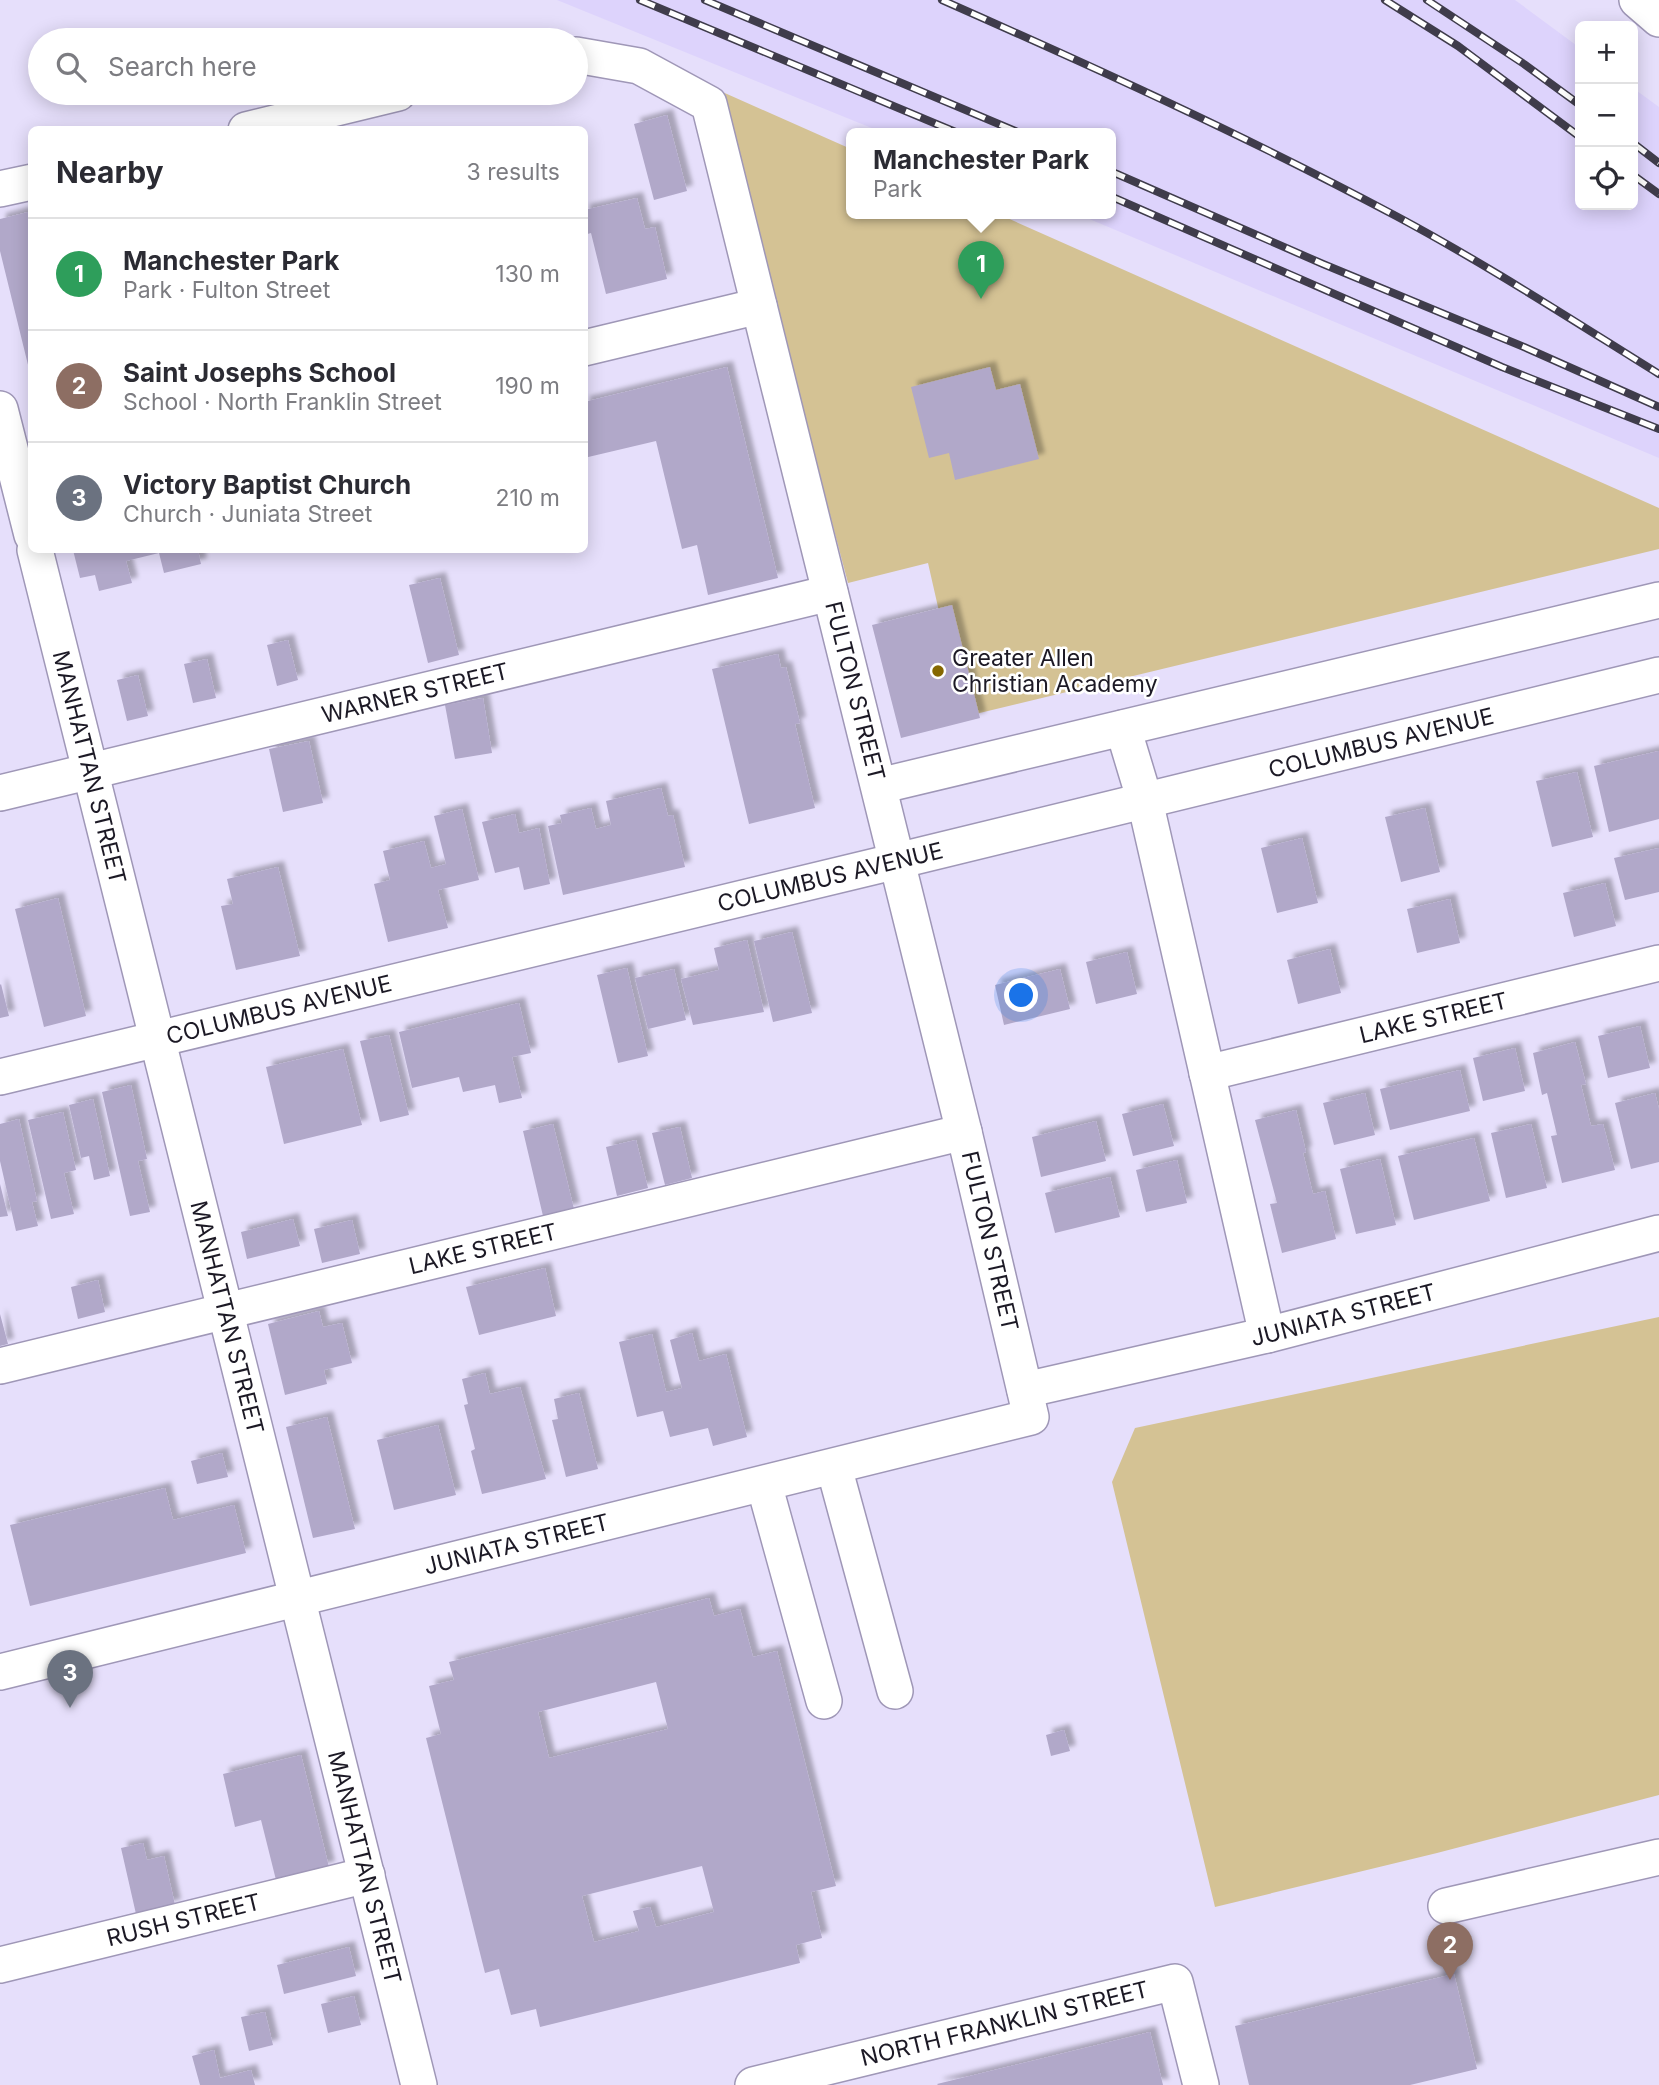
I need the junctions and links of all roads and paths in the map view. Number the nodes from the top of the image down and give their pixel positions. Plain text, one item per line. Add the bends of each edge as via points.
1 (1637, 0) edge
2 (1659, 19) edge
3 (588, 57) edge
4 (349, 105) edge
5 (262, 126) edge
6 (28, 183) edge
7 (0, 189) edge
8 (759, 306) junction
9 (588, 347) edge
10 (0, 409) edge
11 (17, 486) edge
12 (28, 522) edge
13 (36, 553) edge
14 (830, 593) junction
15 (1659, 600) edge
16 (1659, 675) edge
17 (1123, 728) junction
18 (91, 771) junction
19 (878, 786) junction
20 (0, 793) edge
21 (1145, 801) junction
22 (897, 861) junction
23 (1659, 964) edge
24 (156, 1038) junction
25 (1207, 1073) junction
26 (0, 1076) edge
27 (964, 1132) junction
28 (1659, 1233) edge
29 (226, 1311) junction
30 (1267, 1335) junction
31 (0, 1366) edge
32 (1028, 1404) junction
33 (834, 1467) junction
34 (764, 1484) junction
35 (298, 1598) junction
36 (0, 1672) edge
37 (895, 1692) dead end
38 (824, 1701) dead end
39 (1659, 1857) edge
40 (367, 1875) junction
41 (1446, 1906) dead end
42 (0, 1965) edge
43 (419, 2085) edge
44 (753, 2085) edge
45 (1201, 2085) edge

1 - 2 street
3 - 8 street, FULTON STREET via 639,66 709,104
4 - 5 street
6 - 7 street
8 - 9 street
8 - 14 street, FULTON STREET
10 - 11 street
11 - 12 street
13 - 18 street, MANHATTAN STREET
14 - 18 street, WARNER STREET
14 - 19 street, FULTON STREET
15 - 17 street
16 - 21 street, COLUMBUS AVENUE
17 - 19 street
17 - 21 street
18 - 20 street, WARNER STREET
18 - 24 street, MANHATTAN STREET
19 - 22 street, FULTON STREET
21 - 22 street, COLUMBUS AVENUE
21 - 25 street
22 - 24 street, COLUMBUS AVENUE
22 - 27 street, FULTON STREET
23 - 25 street, LAKE STREET
24 - 26 street, COLUMBUS AVENUE
24 - 29 street, MANHATTAN STREET
25 - 30 street
27 - 29 street, LAKE STREET
27 - 32 street, FULTON STREET
28 - 30 street, JUNIATA STREET
29 - 31 street, LAKE STREET
29 - 35 street, MANHATTAN STREET
30 - 32 street, JUNIATA STREET
32 - 33 street, JUNIATA STREET
33 - 34 street, JUNIATA STREET
33 - 37 street
34 - 35 street, JUNIATA STREET
34 - 38 street
35 - 36 street, JUNIATA STREET
35 - 40 street, MANHATTAN STREET
39 - 41 street
40 - 42 street, RUSH STREET
40 - 43 street, MANHATTAN STREET
44 - 45 street, NORTH FRANKLIN STREET via 1175,1982

